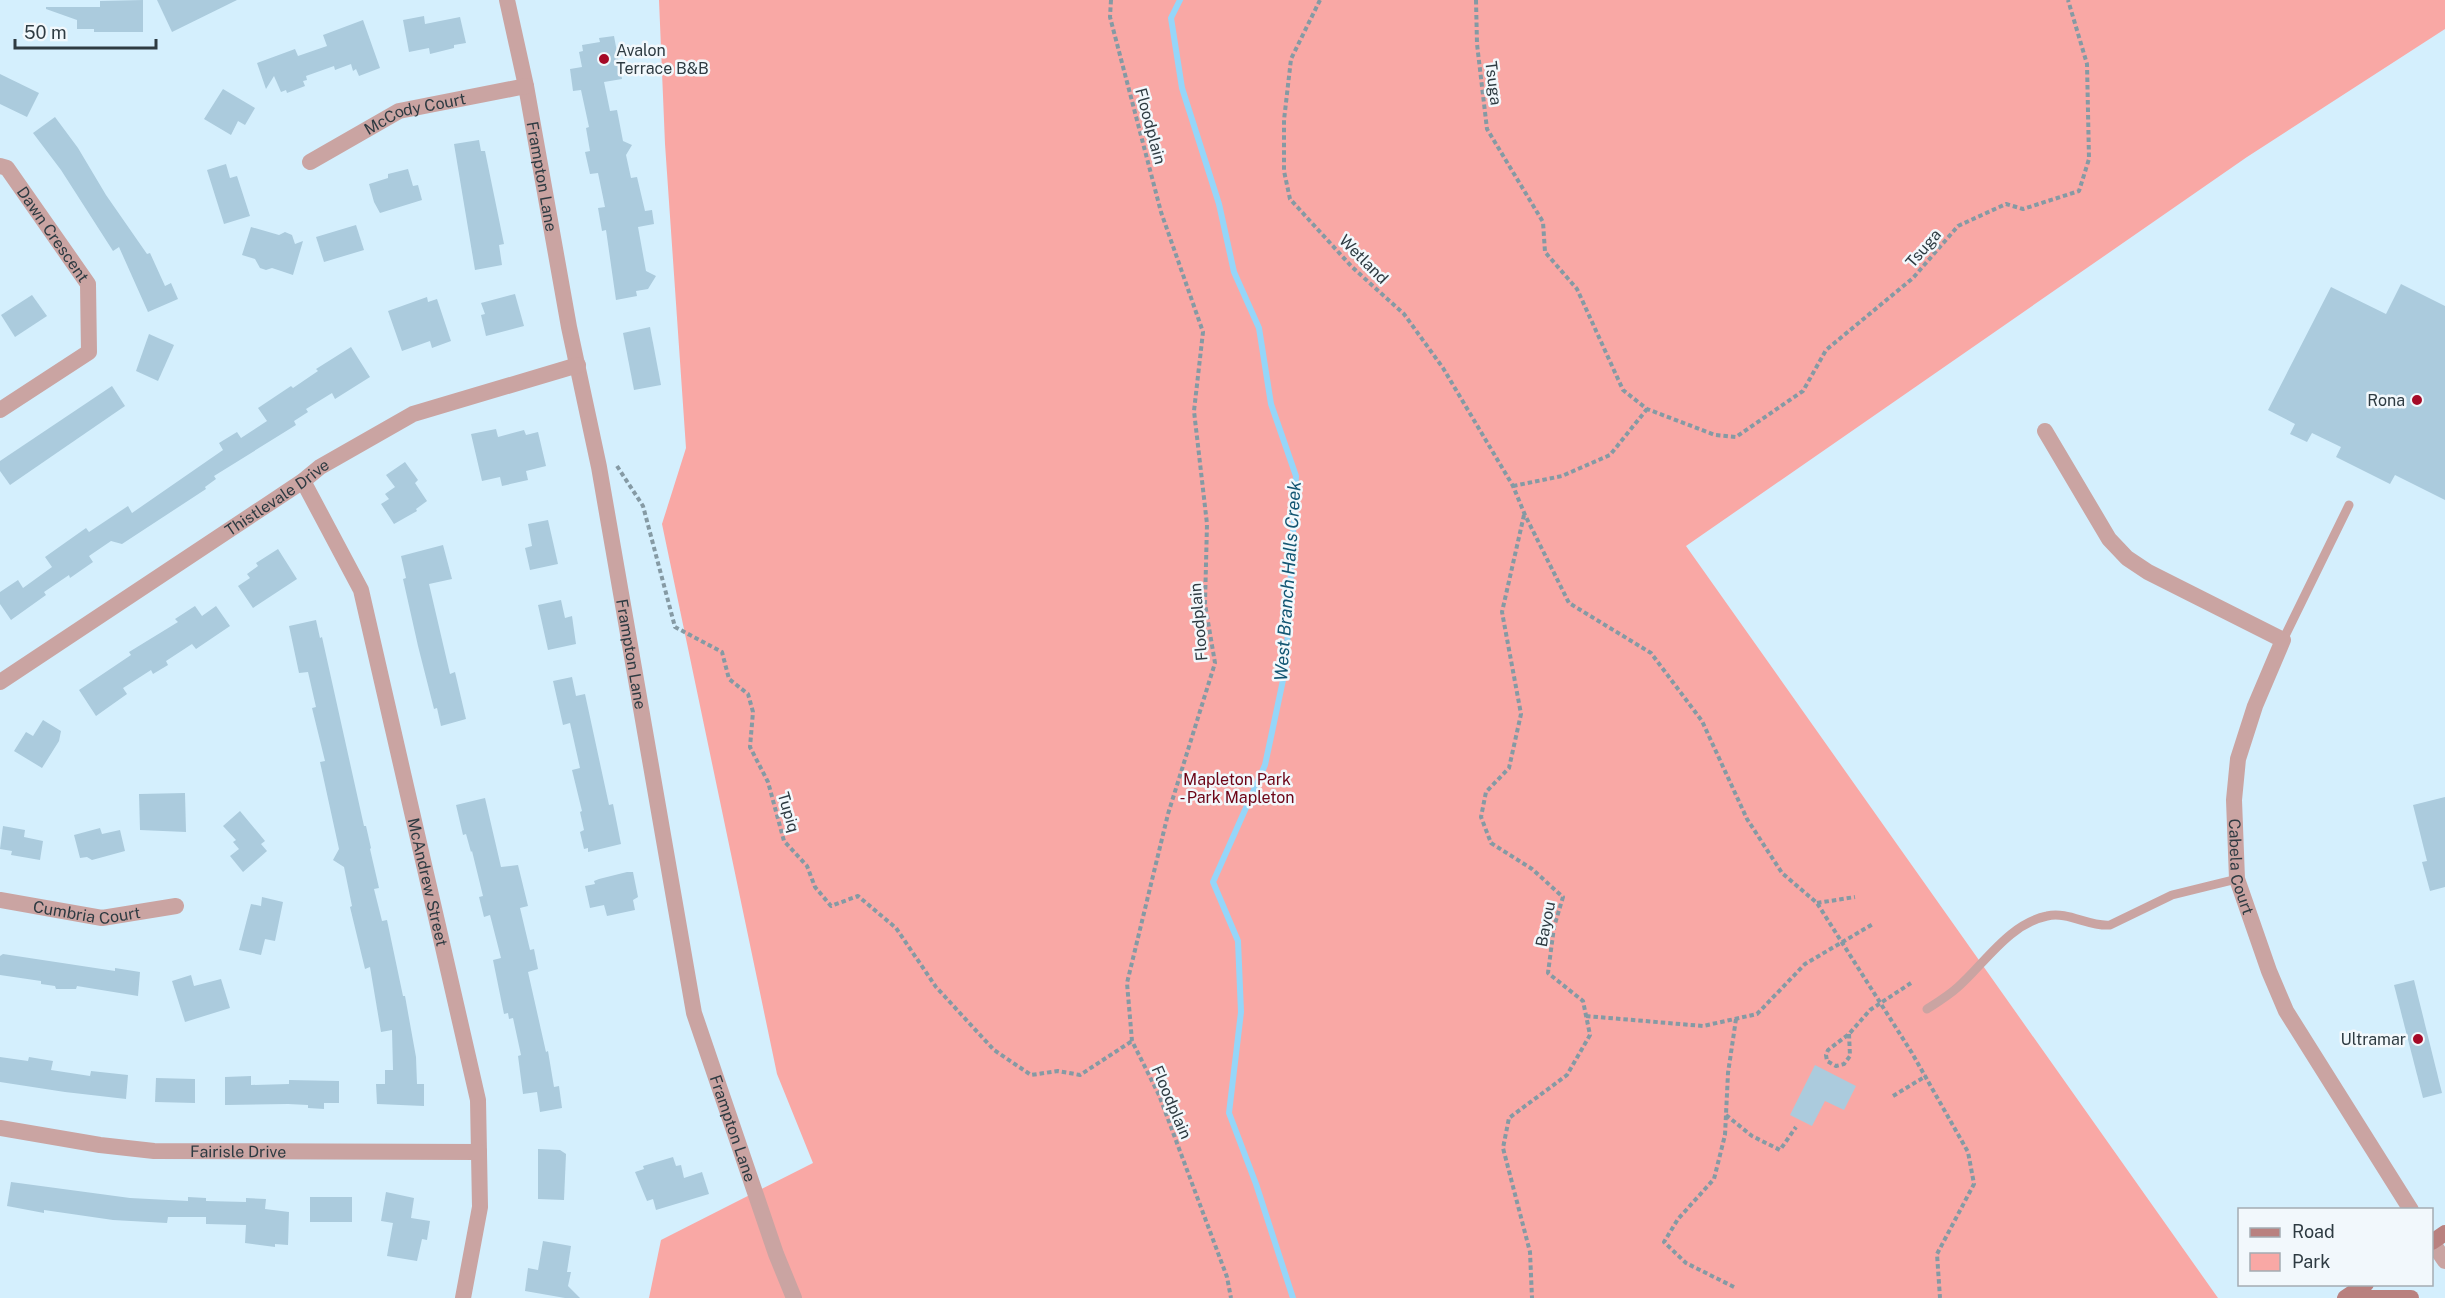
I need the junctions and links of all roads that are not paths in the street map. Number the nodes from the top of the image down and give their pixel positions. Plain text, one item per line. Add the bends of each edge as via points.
1 (507, 0) edge
2 (526, 86) junction
3 (310, 162) dead end
4 (0, 166) edge
5 (578, 365) junction
6 (0, 410) edge
7 (2045, 431) dead end
8 (303, 481) junction
9 (2349, 505) dead end
10 (2283, 640) junction
11 (0, 682) edge
12 (2237, 879) junction
13 (0, 900) edge
14 (176, 906) dead end
15 (1927, 1009) dead end
16 (0, 1128) edge
17 (479, 1152) junction
18 (2410, 1208) edge
19 (2433, 1243) edge
20 (2445, 1261) edge
21 (2363, 1286) edge
22 (463, 1298) edge
23 (794, 1298) edge
24 (2345, 1298) edge
25 (2367, 1298) edge
26 (2411, 1298) edge

1 - 2 street, Frampton Lane
2 - 3 street, McCody Court via 399,111
2 - 5 street, Frampton Lane
4 - 6 street, Dawn Crescent via 7,168 88,284 88,352
5 - 8 street, Thistlevale Drive via 413,414 320,467
5 - 23 street, Frampton Lane via 694,1013
7 - 10 street via 2109,539 2127,558
8 - 11 street, Thistlevale Drive
8 - 17 street, McAndrew Street via 361,590 478,1100
9 - 10 lane, Cabela Court
10 - 12 street, Cabela Court via 2255,705 2238,759 2234,800
12 - 15 lane via 2172,895 2110,925 2049,915 2028,922 2009,935 1956,989
12 - 18 street, Cabela Court via 2286,1011
13 - 14 street, Cumbria Court via 102,918
16 - 17 street, Fairisle Drive via 154,1151
17 - 22 street, McAndrew Street via 480,1207
19 - 20 street
21 - 24 main road
25 - 26 main road

